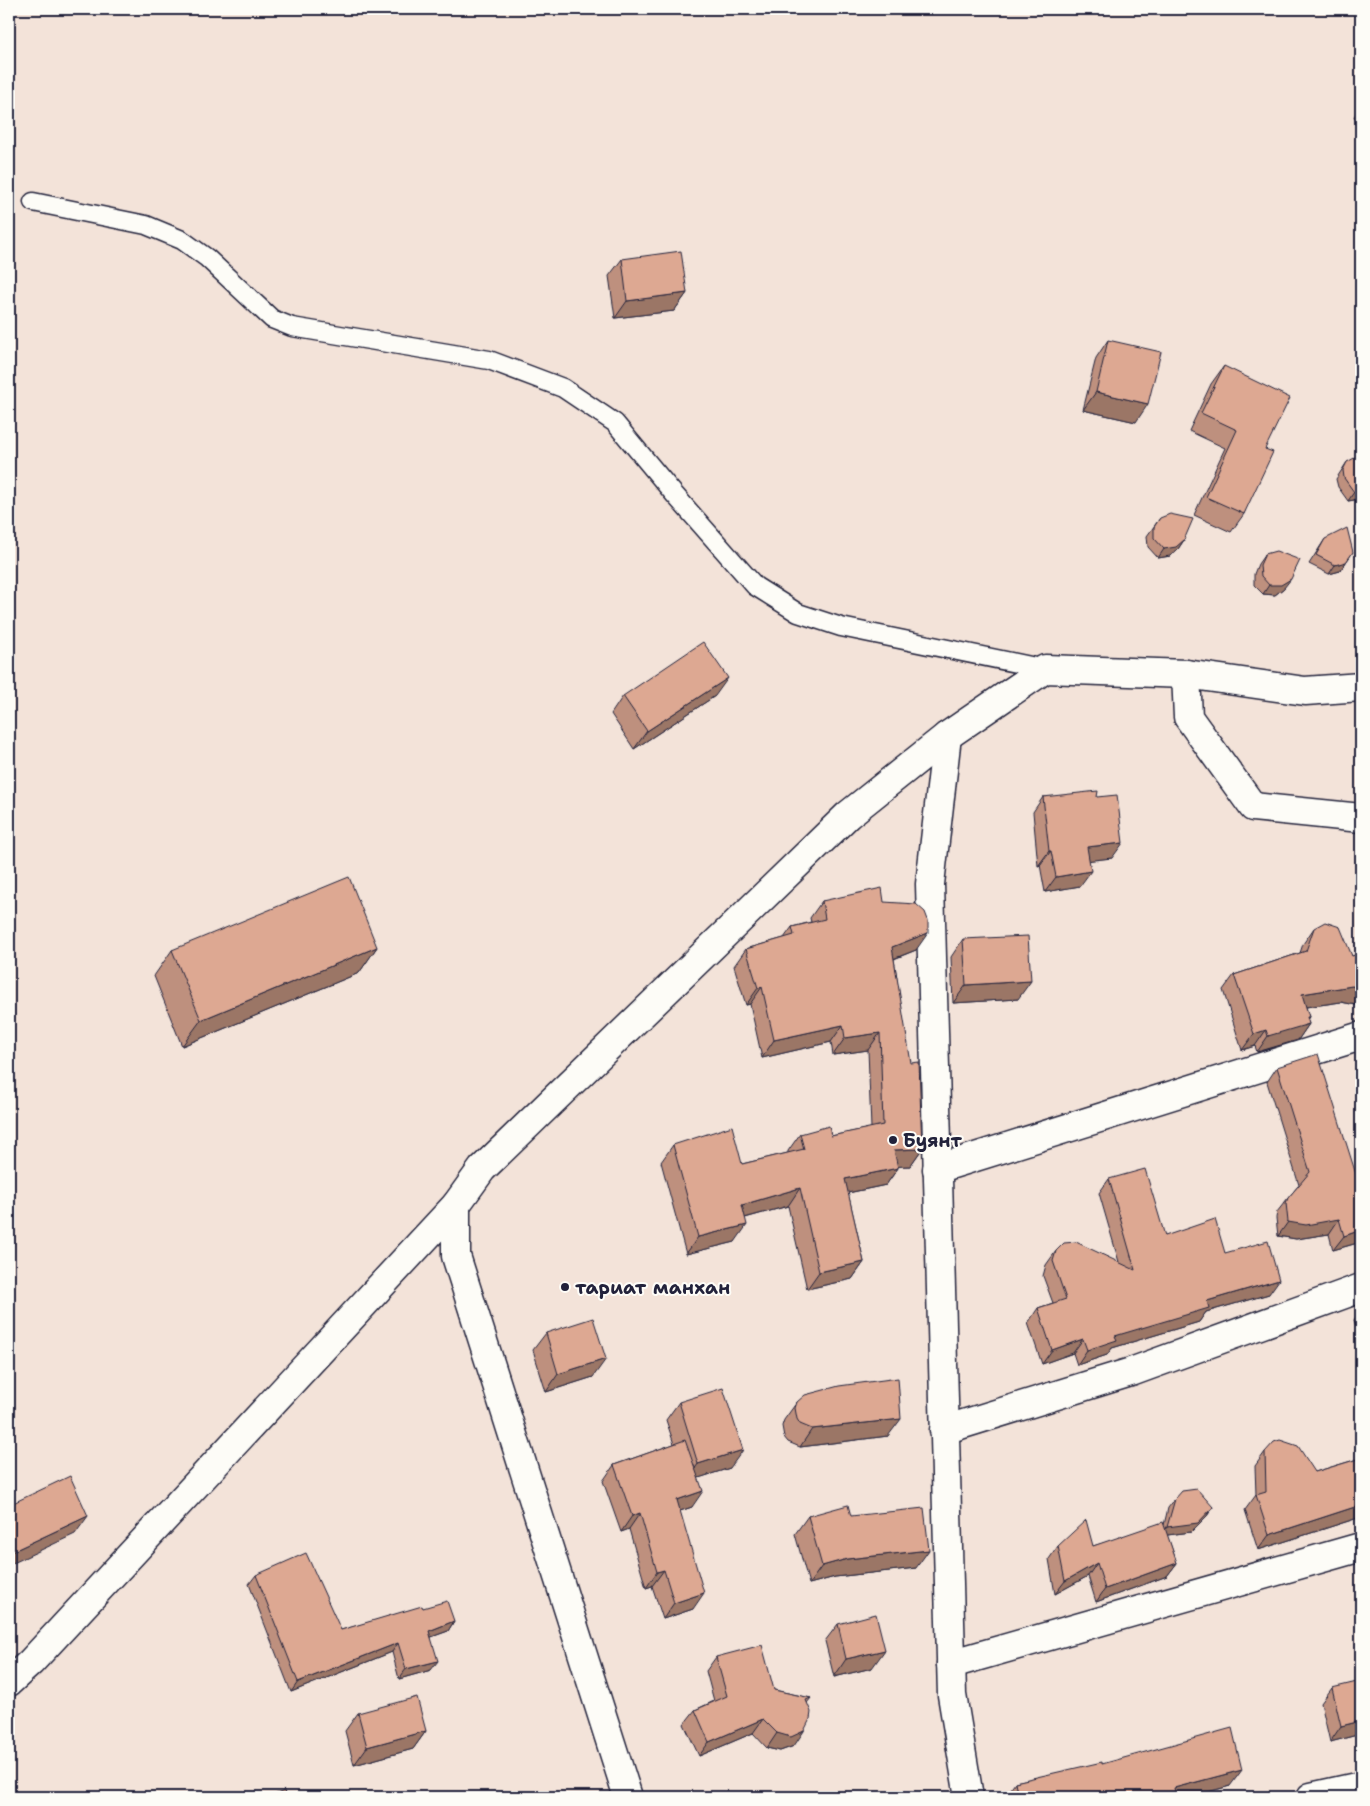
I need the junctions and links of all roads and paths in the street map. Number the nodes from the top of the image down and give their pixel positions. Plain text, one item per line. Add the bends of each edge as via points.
1 (33, 202) dead end
2 (1045, 669) junction
3 (1186, 674) junction
4 (1361, 687) edge
5 (947, 736) junction
6 (1361, 818) edge
7 (1361, 1036) edge
8 (937, 1170) junction
9 (456, 1205) junction
10 (1361, 1288) edge
11 (944, 1430) junction
12 (1361, 1547) edge
13 (20, 1661) edge
14 (951, 1664) junction
15 (9, 1682) edge
16 (1361, 1786) edge
17 (628, 1797) edge
18 (969, 1797) edge
19 (1311, 1797) edge

1 - 2 lane via 146,225 182,240 207,258 272,319 292,327 489,360 564,388 615,423 755,586 798,613 841,627
2 - 3 street
2 - 5 street
3 - 4 street via 1305,692
3 - 6 street via 1188,717 1253,808
5 - 8 street via 930,884
5 - 9 street via 848,814 482,1169
7 - 8 street
8 - 11 street
9 - 13 street
9 - 17 street via 456,1256
10 - 11 street via 1132,1372
11 - 14 street
12 - 14 street
13 - 15 street
14 - 18 street via 952,1695
16 - 19 street

